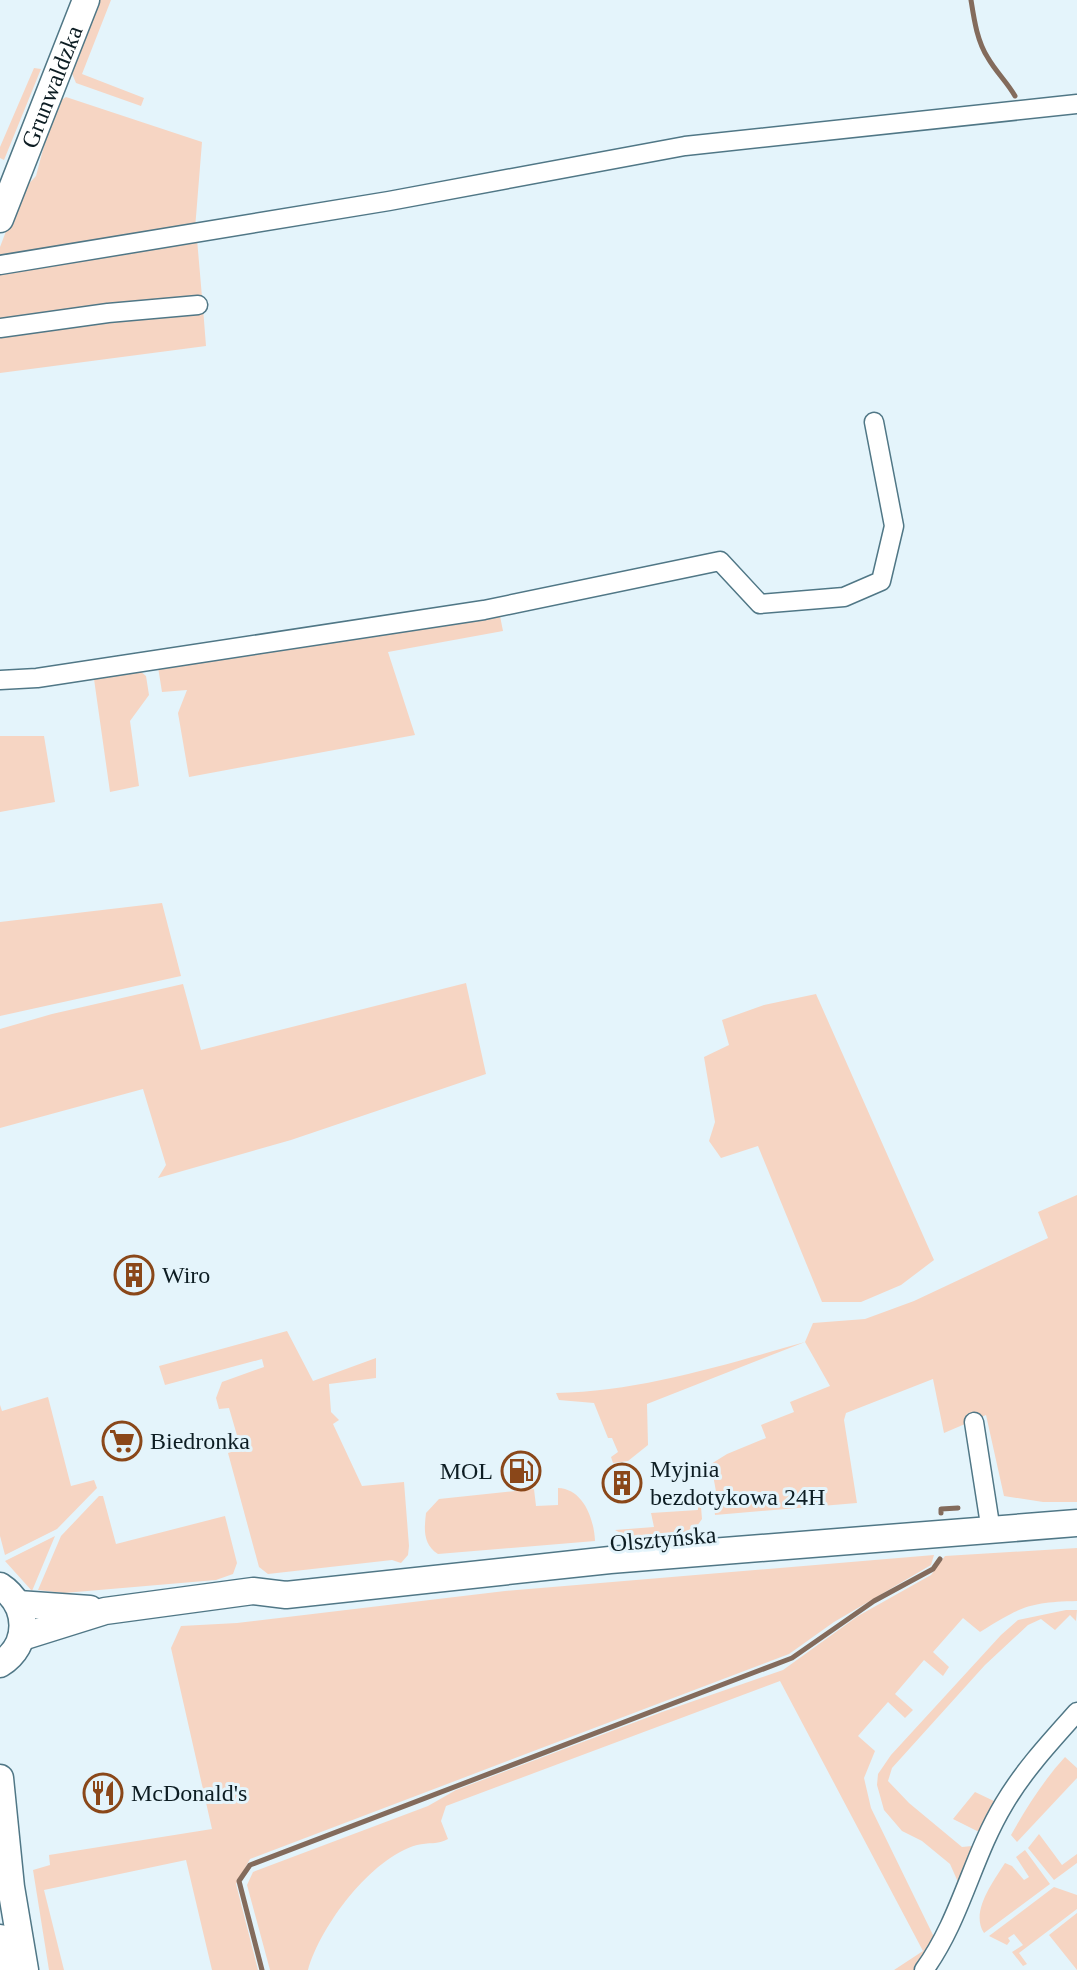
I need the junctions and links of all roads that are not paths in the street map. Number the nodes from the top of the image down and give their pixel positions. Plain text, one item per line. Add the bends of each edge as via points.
1 (86, 0) edge
2 (1077, 104) edge
3 (0, 219) edge
4 (0, 265) edge
5 (198, 305) dead end
6 (0, 328) edge
7 (874, 422) dead end
8 (0, 680) edge
9 (974, 1422) dead end
10 (1077, 1515) edge
11 (990, 1522) junction
12 (1077, 1523) edge
13 (9, 1595) edge
14 (105, 1611) junction
15 (22, 1637) junction
16 (0, 1664) edge
17 (1077, 1712) edge
18 (0, 1778) edge
19 (0, 1938) edge
20 (7, 1970) edge
21 (25, 1970) edge
22 (924, 1970) edge

1 - 3 main road, Grunwaldzka
2 - 4 street via 685,146
5 - 6 street
7 - 8 street via 894,526 881,581 844,597 760,604 720,561 484,610
9 - 11 street
10 - 11 main road, Olsztyńska via 1033,1512
11 - 12 main road, Olsztyńska
11 - 14 main road, Olsztyńska via 286,1595 253,1591
13 - 14 main road, Olsztyńska
13 - 15 main road via 23,1620
14 - 15 main road, Olsztyńska
15 - 16 main road
17 - 22 street via 1030,1765 1004,1805 953,1922
18 - 21 main road
19 - 20 main road

